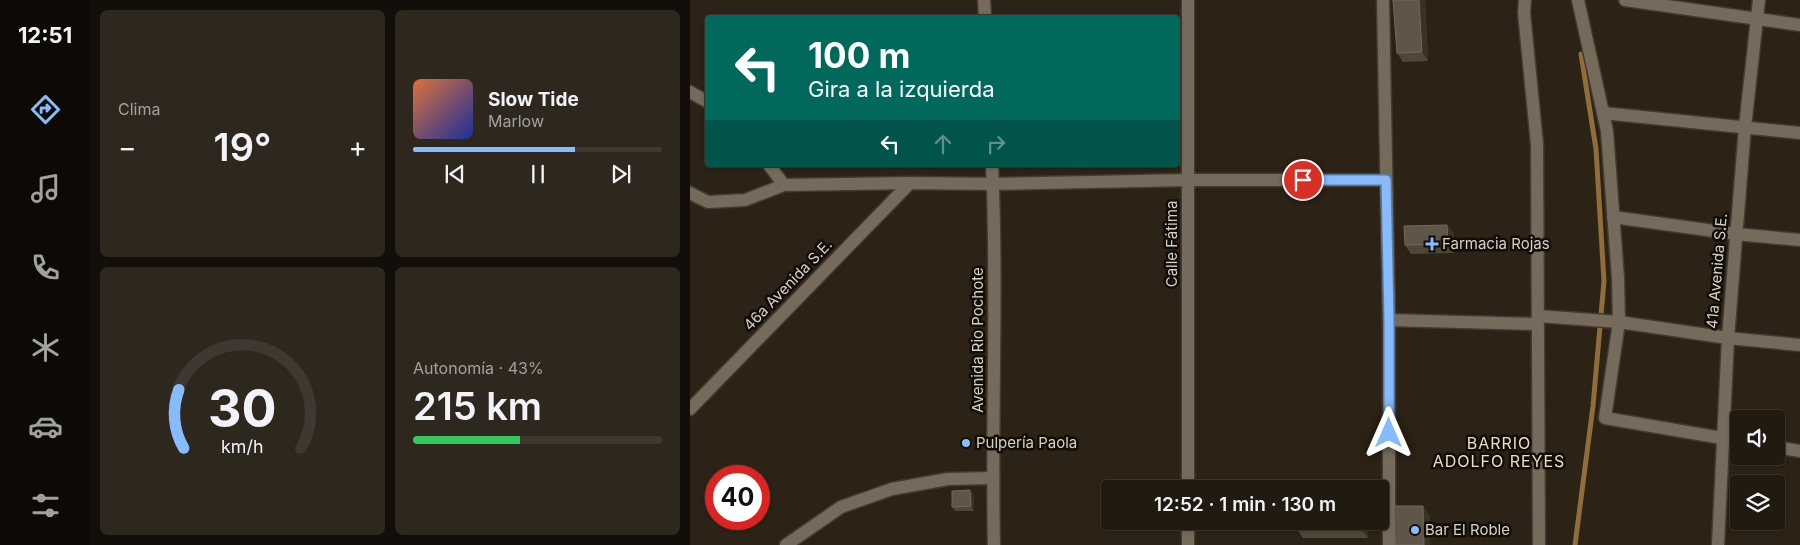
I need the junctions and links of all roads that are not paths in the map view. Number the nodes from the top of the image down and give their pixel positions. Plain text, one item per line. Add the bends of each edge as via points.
1 (984, 0) edge
2 (1188, 0) edge
3 (1383, 0) edge
4 (1525, 0) edge
5 (1578, 0) edge
6 (1625, 0) edge
7 (1759, 0) edge
8 (985, 15) edge
9 (1757, 18) junction
10 (1800, 25) edge
11 (690, 92) edge
12 (705, 100) edge
13 (1603, 113) junction
14 (1745, 127) junction
15 (1800, 133) edge
16 (770, 167) edge
17 (992, 167) edge
18 (1188, 180) junction
19 (1386, 180) junction
20 (910, 182) junction
21 (993, 184) junction
22 (784, 185) junction
23 (690, 193) edge
24 (1613, 217) junction
25 (1736, 234) junction
26 (1800, 240) edge
27 (1389, 320) junction
28 (1537, 320) junction
29 (1619, 322) junction
30 (1728, 338) junction
31 (1800, 345) edge
32 (691, 405) edge
33 (1722, 439) junction
34 (1730, 440) edge
35 (1785, 448) edge
36 (1800, 451) edge
37 (992, 478) junction
38 (1188, 480) edge
39 (1188, 530) edge
40 (786, 545) edge
41 (994, 545) edge
42 (1188, 545) edge
43 (1389, 545) edge
44 (1539, 545) edge
45 (1718, 545) edge

1 - 8 street
2 - 18 street, Calle Fátima
3 - 19 street
4 - 28 street via 1537,144
5 - 13 street
6 - 9 street
7 - 9 street, 41a Avenida S.E.
9 - 10 street
9 - 14 street, 41a Avenida S.E.
11 - 12 street
13 - 14 street
13 - 24 street
14 - 15 street
14 - 25 street, 41a Avenida S.E.
16 - 22 street
17 - 21 street, Avenida Rio Pochote
18 - 19 street
18 - 21 street
18 - 38 street, Calle Fátima
19 - 27 street
20 - 21 street
20 - 22 street
20 - 32 street, 46a Avenida S.E.
21 - 37 street, Avenida Rio Pochote
22 - 23 street via 746,200 708,202
24 - 25 street
24 - 29 street
25 - 26 street
25 - 30 street, 41a Avenida S.E.
27 - 28 street
27 - 43 street
28 - 29 street
28 - 44 street
29 - 30 street
29 - 33 street via 1606,418
30 - 31 street
30 - 33 street, 41a Avenida S.E.
33 - 34 street
33 - 45 street, 41a Avenida S.E.
35 - 36 street
37 - 40 street via 948,479 892,489 841,507
37 - 41 street, Avenida Rio Pochote
39 - 42 street

